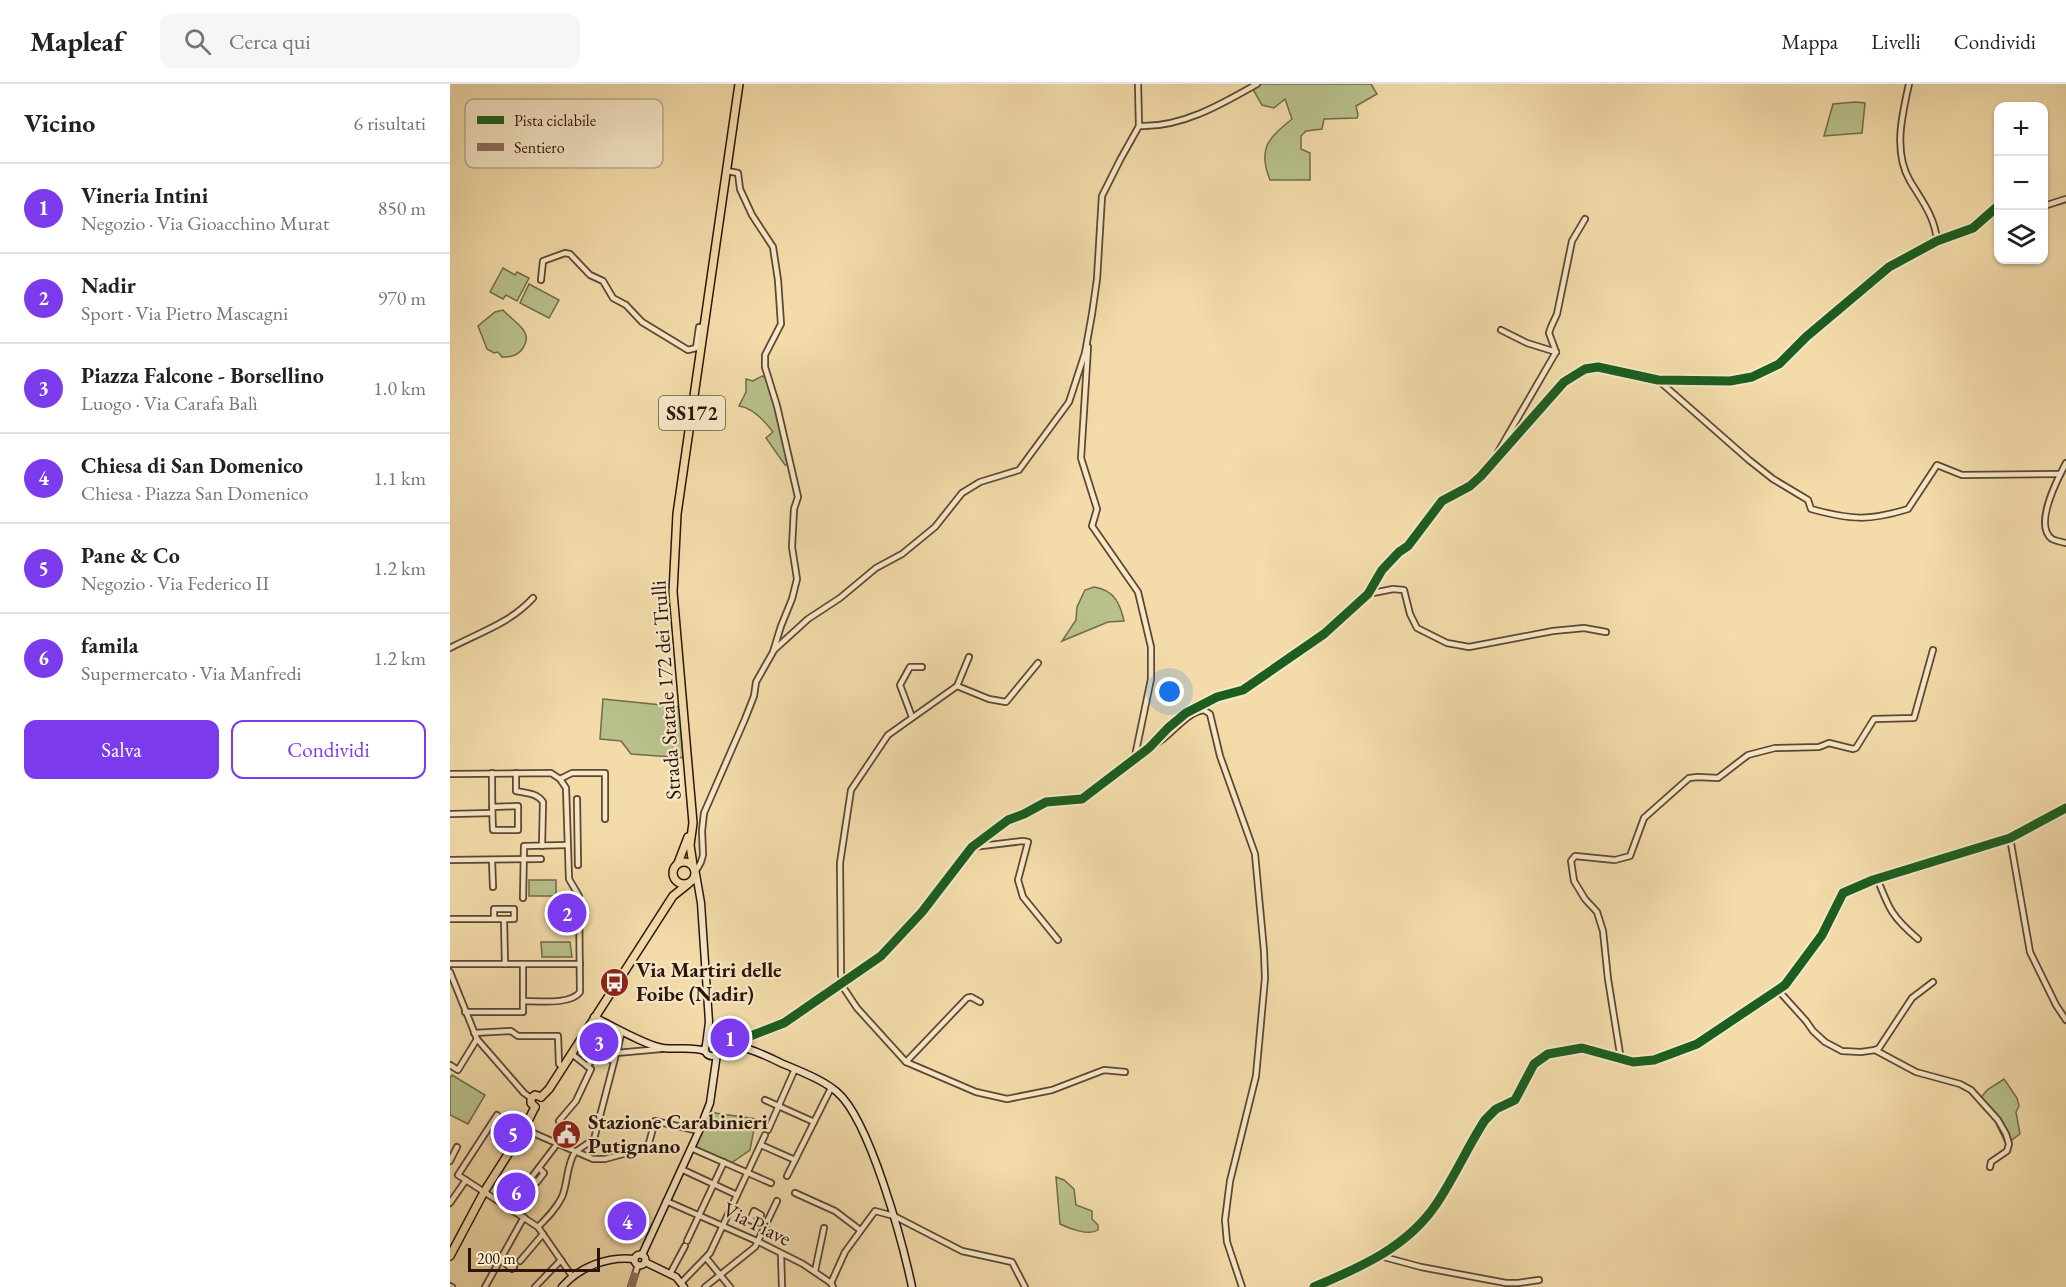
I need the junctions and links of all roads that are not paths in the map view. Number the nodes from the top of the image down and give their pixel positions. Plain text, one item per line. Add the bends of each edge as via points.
1 (739, 84) edge
2 (1138, 84) edge
3 (1257, 84) edge
4 (1909, 84) edge
5 (1139, 126) junction
6 (727, 171) junction
7 (2066, 199) edge
8 (2048, 204) edge
9 (1994, 210) edge
10 (1585, 219) dead end
11 (1937, 241) junction
12 (541, 279) dead end
13 (1090, 324) junction
14 (704, 327) junction
15 (1501, 330) dead end
16 (1556, 352) junction
17 (1658, 380) junction
18 (2066, 463) edge
19 (1491, 465) junction
20 (2060, 474) junction
21 (2066, 543) edge
22 (1368, 594) junction
23 (533, 598) dead end
24 (1606, 632) dead end
25 (450, 648) edge
26 (1933, 650) dead end
27 (772, 652) junction
28 (969, 657) dead end
29 (1038, 663) dead end
30 (922, 668) dead end
31 (957, 686) junction
32 (912, 717) junction
33 (1149, 748) junction
34 (1135, 757) junction
35 (492, 773) junction
36 (516, 773) junction
37 (450, 774) edge
38 (560, 779) junction
39 (577, 799) dead end
40 (492, 807) junction
41 (2066, 808) edge
42 (492, 813) junction
43 (450, 814) edge
44 (578, 816) junction
45 (567, 817) junction
46 (605, 819) dead end
47 (693, 823) junction
48 (2010, 838) junction
49 (567, 845) junction
50 (542, 846) junction
51 (702, 848) junction
52 (972, 848) junction
53 (523, 859) junction
54 (541, 859) dead end
55 (450, 860) edge
56 (492, 860) junction
57 (578, 865) dead end
58 (690, 865) junction
59 (674, 878) junction
60 (1877, 878) junction
61 (686, 886) junction
62 (493, 887) dead end
63 (673, 896) junction
64 (523, 898) dead end
65 (700, 906) junction
66 (494, 918) junction
67 (450, 919) edge
68 (504, 919) junction
69 (1918, 939) dead end
70 (1058, 940) dead end
71 (450, 964) edge
72 (505, 964) junction
73 (524, 964) junction
74 (579, 964) junction
75 (450, 972) edge
76 (843, 982) junction
77 (1934, 982) dead end
78 (1778, 990) junction
79 (523, 1001) junction
80 (980, 1002) dead end
81 (465, 1012) junction
82 (594, 1017) junction
83 (2066, 1020) edge
84 (709, 1022) junction
85 (622, 1030) junction
86 (474, 1033) junction
87 (477, 1039) junction
88 (734, 1045) junction
89 (664, 1048) junction
90 (716, 1048) junction
91 (1875, 1050) junction
92 (707, 1051) junction
93 (616, 1053) junction
94 (572, 1054) junction
95 (1621, 1060) junction
96 (614, 1061) junction
97 (906, 1062) junction
98 (450, 1065) edge
99 (587, 1066) junction
100 (563, 1069) junction
101 (795, 1069) junction
102 (1125, 1072) dead end
103 (713, 1078) junction
104 (831, 1088) junction
105 (542, 1097) junction
106 (531, 1098) junction
107 (765, 1100) dead end
108 (778, 1106) junction
109 (535, 1107) junction
110 (497, 1115) dead end
111 (559, 1121) dead end
112 (814, 1122) junction
113 (524, 1129) junction
114 (699, 1131) junction
115 (556, 1144) junction
116 (761, 1145) junction
117 (457, 1148) dead end
118 (691, 1148) junction
119 (575, 1152) junction
120 (450, 1160) edge
121 (795, 1160) junction
122 (724, 1162) junction
123 (1990, 1167) dead end
124 (462, 1168) junction
125 (539, 1168) dead end
126 (681, 1169) junction
127 (450, 1171) edge
128 (748, 1173) junction
129 (458, 1175) junction
130 (787, 1176) dead end
131 (466, 1180) junction
132 (771, 1183) dead end
133 (714, 1184) junction
134 (484, 1192) junction
135 (795, 1193) dead end
136 (738, 1196) junction
137 (777, 1200) dead end
138 (666, 1201) junction
139 (450, 1203) edge
140 (699, 1215) junction
141 (894, 1216) junction
142 (524, 1217) junction
143 (757, 1223) dead end
144 (724, 1226) junction
145 (538, 1227) junction
146 (766, 1227) junction
147 (824, 1228) dead end
148 (860, 1230) junction
149 (543, 1234) junction
150 (759, 1242) junction
151 (781, 1254) junction
152 (450, 1256) edge
153 (1380, 1256) junction
154 (644, 1258) junction
155 (707, 1258) junction
156 (500, 1259) junction
157 (634, 1259) junction
158 (561, 1260) junction
159 (520, 1261) dead end
160 (638, 1266) junction
161 (514, 1267) dead end
162 (815, 1271) junction
163 (670, 1274) junction
164 (722, 1275) junction
165 (572, 1276) junction
166 (1539, 1280) dead end
167 (682, 1285) edge
168 (832, 1285) edge
169 (484, 1287) edge
170 (535, 1287) edge
171 (562, 1287) edge
172 (631, 1287) edge
173 (705, 1287) edge
174 (730, 1287) edge
175 (782, 1287) edge
176 (912, 1287) edge
177 (1025, 1287) edge
178 (1242, 1287) edge
179 (1314, 1287) edge

1 - 6 main road, Strada Statale 172 dei Trulli / SS172
2 - 5 street
3 - 5 street via 1184,119 1166,125
4 - 11 street via 1902,115 1901,148 1907,174 1931,215
5 - 13 street via 1102,196
6 - 14 main road, Strada Statale 172 dei Trulli / SS172
6 - 27 street via 738,173 740,189 752,215 773,247 778,280 781,324 765,355 765,367 798,497 792,547 797,579
7 - 8 street
9 - 11 street via 1973,228
10 - 16 street via 1572,242 1557,314 1549,333
11 - 17 street via 1889,267 1779,364 1752,377 1730,381
12 - 14 street via 543,261 570,254 603,281 613,298 676,344 693,350 699,327
13 - 27 street via 1069,402 1019,470 980,482 962,493 934,527 902,554 876,568 808,619
13 - 34 street via 1081,458 1097,509 1092,526 1138,592 1151,647 1151,679
14 - 47 main road, Strada Statale 172 dei Trulli / SS172 via 677,514 673,592
15 - 16 street
16 - 19 street
17 - 19 street via 1598,367 1575,374
17 - 20 street via 1749,460 1808,500 1811,509 1842,518 1880,517 1908,509 1936,465 1962,475
18 - 20 street
19 - 22 street via 1470,486 1442,501 1408,546 1382,570
20 - 21 street via 2049,498 2046,527 2054,540
22 - 24 street via 1404,590 1417,628 1447,643 1469,647 1553,631 1584,628
22 - 33 street via 1324,634 1243,690 1207,701 1186,713
23 - 25 street via 512,618
26 - 95 street via 1914,718 1874,719 1853,749 1829,743 1819,747 1775,748 1748,755 1718,778 1689,778 1644,818 1630,856 1615,860 1575,856 1571,861 1574,881 1597,912 1603,931
27 - 51 street via 756,682 751,704 704,813
28 - 31 street
29 - 31 street via 1006,702
30 - 32 street via 910,668 900,685
31 - 32 street
32 - 76 street via 888,735 851,790 840,863
33 - 34 street
33 - 178 street via 1193,714 1208,711 1255,854 1265,978 1254,1087 1230,1181 1226,1220 1227,1242
34 - 52 street via 1082,799 1046,802 1008,820
35 - 36 street
35 - 37 street
35 - 40 street
36 - 38 street via 551,773
36 - 50 street via 516,791 540,797 543,802
38 - 45 street via 566,788
38 - 46 street via 572,773 605,773
39 - 44 street
40 - 42 street
40 - 42 street via 518,806 518,830 493,830
41 - 48 street
42 - 43 street
44 - 45 street
44 - 57 street
45 - 49 street
47 - 58 main road, Strada Statale 172 dei Trulli / SS172
47 - 58 main road via 680,859
48 - 60 street
48 - 83 street via 2030,952
49 - 50 street
49 - 74 street via 568,879 579,896
50 - 53 street via 524,846
51 - 58 street
51 - 58 street via 701,862
52 - 70 street via 1028,842 1018,880 1023,897
52 - 76 street via 922,912 881,956
53 - 54 street
53 - 56 street
53 - 64 street
55 - 56 street
56 - 62 street
58 - 59 main road via 673,870
58 - 61 main road via 693,880
58 - 65 main road
59 - 61 main road
59 - 63 main road
60 - 69 street via 1889,909
60 - 78 street via 1843,893 1822,935 1794,975
61 - 63 main road
61 - 65 main road via 696,892
63 - 82 main road
65 - 84 main road
66 - 67 street
66 - 68 street
66 - 68 street via 494,909 514,909 514,919
68 - 72 street
71 - 72 street
72 - 73 street
73 - 74 street
73 - 79 street
74 - 79 street via 578,996 569,1000
75 - 81 street
76 - 88 street via 784,1023
76 - 97 street via 857,1008
77 - 91 street via 1912,998
78 - 91 street via 1825,1042 1842,1051
78 - 95 street via 1686,1050 1654,1060
79 - 81 street via 523,1012
80 - 97 street via 967,998
81 - 86 street
82 - 85 main road
82 - 94 main road
84 - 90 main road
84 - 92 main road
85 - 89 main road
85 - 93 street
86 - 87 street
86 - 100 street via 558,1035 559,1064
87 - 98 street via 458,1070
87 - 106 street
88 - 90 main road
88 - 101 main road
89 - 92 main road
89 - 93 street
90 - 92 main road
90 - 92 main road via 714,1056
90 - 103 main road
91 - 123 street via 1916,1072 1960,1084 1986,1105 2009,1144
92 - 103 main road
93 - 96 street
94 - 99 street
94 - 100 main road
95 - 153 street via 1582,1048 1539,1059 1515,1100 1496,1109 1485,1120 1436,1204 1402,1242
96 - 99 street via 597,1055
96 - 119 street via 594,1138
97 - 102 street via 976,1092 1007,1099 1052,1090 1104,1070
99 - 111 street via 591,1069 576,1101
100 - 105 main road
101 - 104 main road
101 - 108 street
103 - 114 main road via 710,1102
104 - 112 street
104 - 141 main road via 841,1096 861,1129
105 - 106 main road
105 - 109 main road via 542,1105
106 - 109 main road
107 - 108 street
108 - 112 street
108 - 116 street
109 - 113 main road
110 - 124 street
112 - 121 street
113 - 115 street
113 - 134 main road
114 - 118 main road
114 - 119 street via 655,1121 649,1143 640,1150 605,1160
115 - 119 street
115 - 125 street
116 - 121 street
116 - 128 street
117 - 120 street
118 - 122 street
118 - 126 main road
119 - 145 street via 562,1196
120 - 124 street
121 - 130 street
122 - 128 street
122 - 133 street
124 - 129 street
126 - 133 street
126 - 138 main road
127 - 129 street
128 - 132 street
128 - 136 street
129 - 131 street
131 - 134 street
131 - 139 street
133 - 136 street
133 - 140 street
134 - 142 street
134 - 152 main road
135 - 148 street via 835,1211
136 - 144 street
137 - 146 street
138 - 140 street, Via Piave
138 - 154 main road
140 - 144 street, Via Piave
140 - 163 street
141 - 148 street via 874,1211
141 - 176 main road
141 - 177 street via 962,1251 1012,1262
142 - 145 street
142 - 156 street
143 - 146 street
144 - 150 street, Via Piave
144 - 155 street
145 - 149 street
146 - 150 street
147 - 162 street
148 - 168 street via 845,1252
149 - 158 street
149 - 159 street
150 - 151 street, Via Piave
150 - 164 street
151 - 162 street, Via Piave
151 - 175 street
153 - 166 street via 1506,1283
153 - 179 street
154 - 157 main road via 637,1255
154 - 160 main road
154 - 163 main road
155 - 164 street
155 - 167 street
156 - 161 street
156 - 169 street
157 - 160 main road
157 - 165 main road via 609,1260
158 - 165 street
158 - 170 street
160 - 172 street
162 - 168 street, Via Piave
163 - 167 main road
164 - 173 street
164 - 174 street
165 - 171 main road

